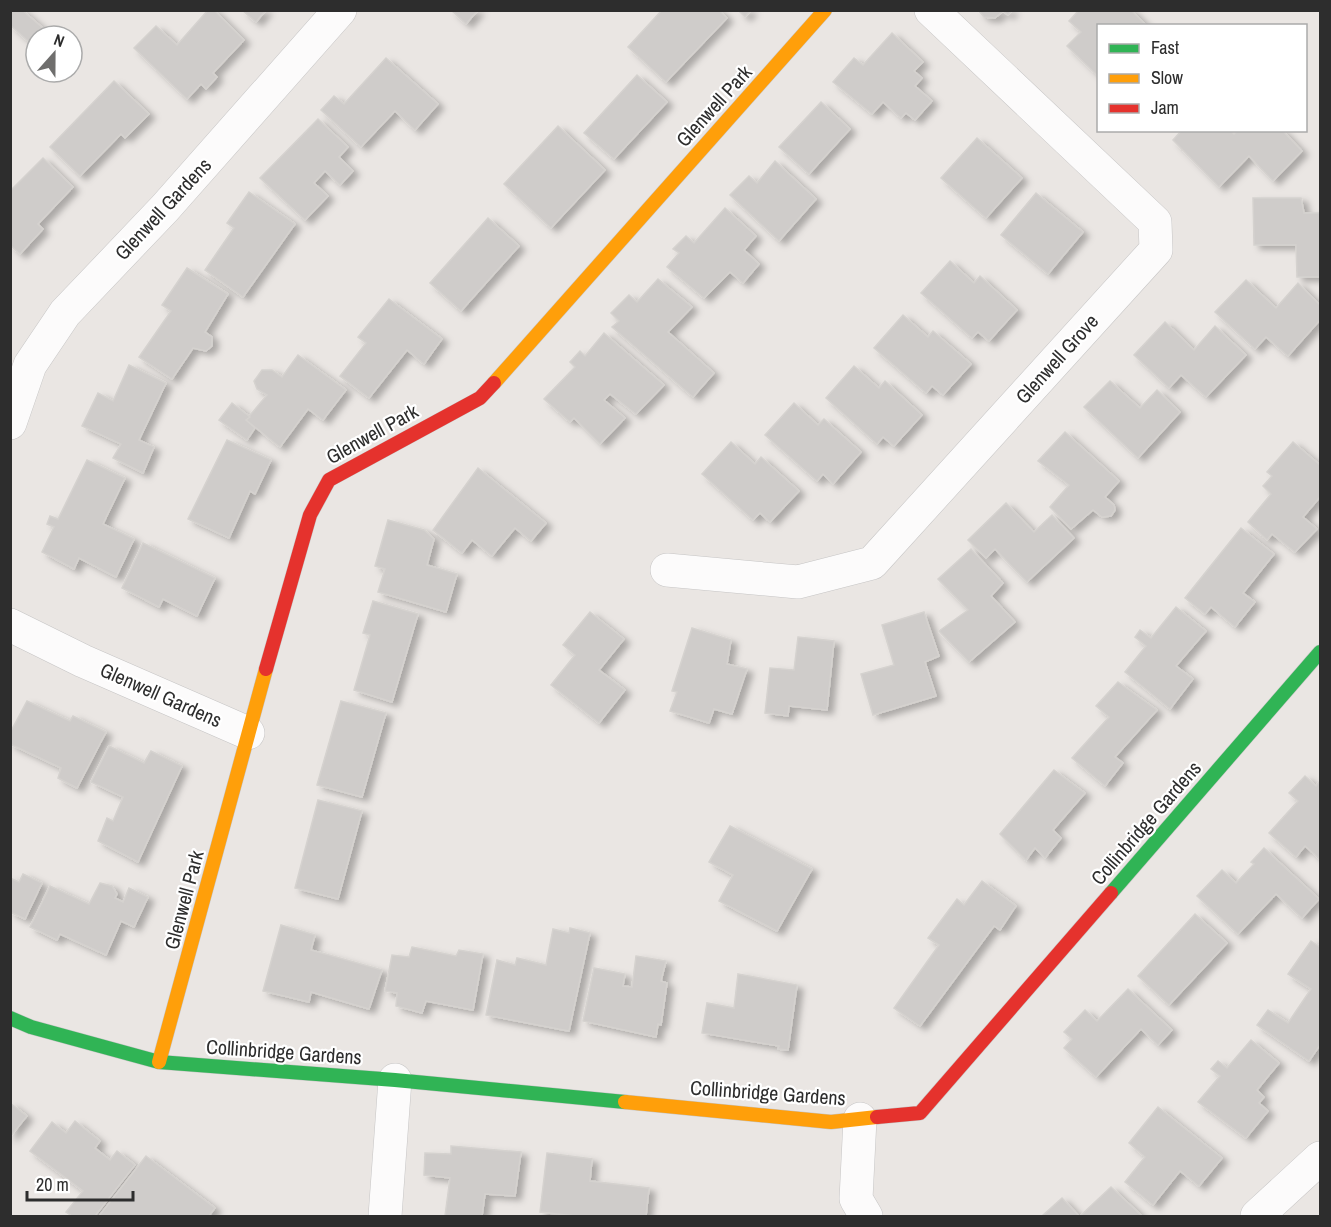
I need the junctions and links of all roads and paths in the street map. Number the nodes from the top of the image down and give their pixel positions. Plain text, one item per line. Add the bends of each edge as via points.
1 (340, 10) edge
2 (825, 10) edge
3 (931, 10) edge
4 (10, 423) edge
5 (667, 570) dead end
6 (10, 625) edge
7 (1320, 652) edge
8 (248, 733) junction
9 (10, 1018) edge
10 (159, 1062) junction
11 (395, 1080) junction
12 (860, 1119) junction
13 (1320, 1158) edge
14 (385, 1216) edge
15 (866, 1216) edge
16 (1257, 1216) edge

1 - 4 street, Glenwell Gardens via 165,208 65,313 30,365
2 - 8 street, Glenwell Park via 480,398 329,480 310,515
3 - 5 street, Glenwell Grove via 1155,222 1156,250 872,563 798,582
6 - 8 street, Glenwell Gardens
7 - 12 street, Collinbridge Gardens via 920,1113
8 - 10 street, Glenwell Park
9 - 10 street, Collinbridge Gardens
10 - 11 street, Collinbridge Gardens
11 - 12 street, Collinbridge Gardens via 831,1122
11 - 14 street
12 - 15 street via 856,1199
13 - 16 street

